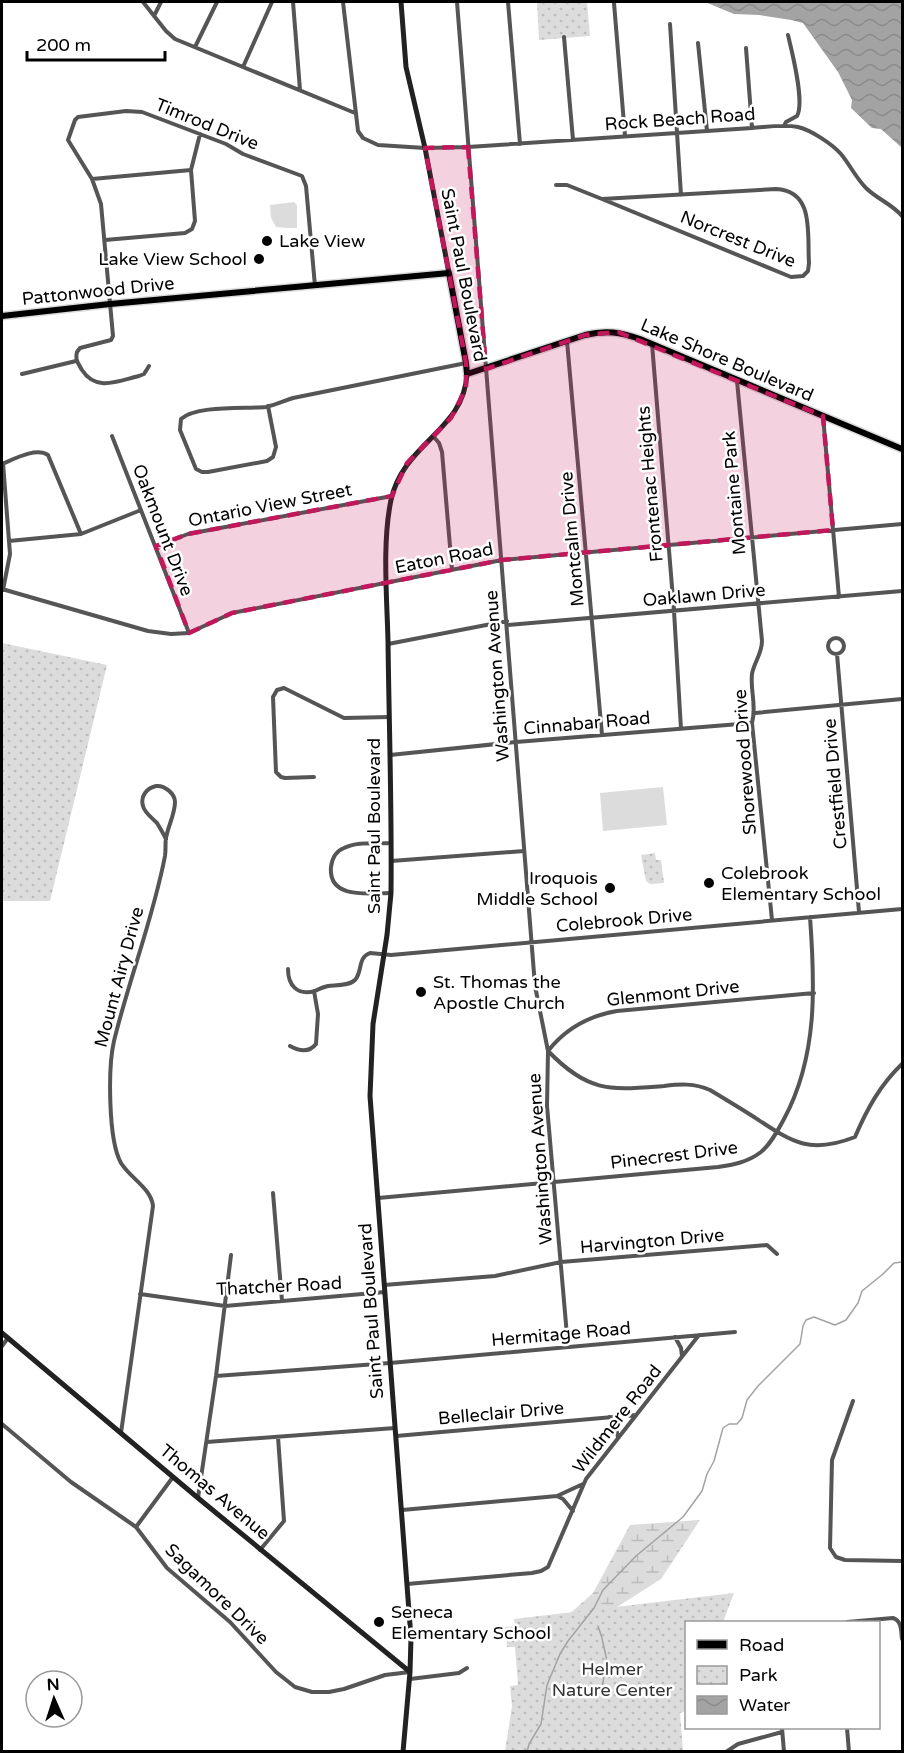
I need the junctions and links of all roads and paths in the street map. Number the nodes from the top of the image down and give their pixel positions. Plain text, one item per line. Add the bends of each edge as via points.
1 (143, 2) edge
2 (161, 2) edge
3 (217, 2) edge
4 (272, 2) edge
5 (293, 2) edge
6 (343, 2) edge
7 (401, 2) edge
8 (457, 2) edge
9 (508, 2) edge
10 (614, 3) edge
11 (154, 16) junction
12 (670, 24) dead end
13 (788, 34) dead end
14 (564, 37) dead end
15 (698, 43) dead end
16 (195, 47) junction
17 (746, 48) dead end
18 (243, 67) junction
19 (300, 90) junction
20 (356, 113) junction
21 (784, 126) junction
22 (752, 128) junction
23 (708, 131) junction
24 (678, 133) junction
25 (200, 134) junction
26 (625, 136) junction
27 (573, 140) junction
28 (520, 144) junction
29 (468, 147) junction
30 (425, 148) junction
31 (191, 170) junction
32 (92, 179) junction
33 (556, 184) dead end
34 (681, 195) junction
35 (602, 199) junction
36 (903, 216) edge
37 (105, 240) junction
38 (449, 273) junction
39 (315, 286) junction
40 (110, 304) junction
41 (2, 316) edge
42 (567, 341) junction
43 (651, 344) junction
44 (76, 361) junction
45 (466, 363) junction
46 (149, 366) dead end
47 (486, 369) junction
48 (22, 374) dead end
49 (467, 374) junction
50 (737, 381) junction
51 (268, 406) junction
52 (824, 417) junction
53 (112, 436) dead end
54 (432, 436) junction
55 (903, 449) edge
56 (2, 463) edge
57 (392, 496) junction
58 (141, 510) junction
59 (903, 524) edge
60 (833, 530) junction
61 (81, 534) junction
62 (751, 538) junction
63 (9, 542) junction
64 (669, 545) junction
65 (156, 546) junction
66 (587, 552) junction
67 (502, 560) junction
68 (452, 570) junction
69 (387, 583) junction
70 (2, 590) edge
71 (903, 591) edge
72 (839, 597) junction
73 (758, 604) junction
74 (674, 611) junction
75 (592, 618) junction
76 (507, 623) junction
77 (189, 633) junction
78 (388, 644) junction
79 (837, 654) junction
80 (903, 699) edge
81 (842, 705) junction
82 (755, 713) junction
83 (389, 717) junction
84 (752, 723) junction
85 (681, 729) junction
86 (602, 735) junction
87 (516, 742) junction
88 (390, 755) junction
89 (314, 777) dead end
90 (166, 839) junction
91 (391, 843) junction
92 (524, 851) junction
93 (391, 861) junction
94 (391, 893) junction
95 (903, 909) edge
96 (859, 912) junction
97 (810, 917) junction
98 (772, 920) junction
99 (531, 942) junction
100 (384, 955) junction
101 (288, 969) dead end
102 (314, 991) junction
103 (814, 993) junction
104 (290, 1046) dead end
105 (548, 1051) junction
106 (903, 1064) edge
107 (776, 1132) junction
108 (553, 1182) junction
109 (273, 1193) dead end
110 (378, 1198) junction
111 (777, 1254) dead end
112 (231, 1255) dead end
113 (561, 1262) junction
114 (384, 1285) junction
115 (385, 1292) junction
116 (140, 1294) junction
117 (282, 1301) junction
118 (225, 1306) junction
119 (735, 1332) dead end
120 (2, 1333) edge
121 (699, 1335) junction
122 (675, 1337) junction
123 (8, 1338) junction
124 (2, 1346) edge
125 (568, 1347) junction
126 (682, 1357) junction
127 (390, 1363) junction
128 (216, 1376) junction
129 (853, 1401) dead end
130 (636, 1415) junction
131 (609, 1417) junction
132 (2, 1424) edge
133 (395, 1428) junction
134 (121, 1433) junction
135 (396, 1436) junction
136 (278, 1437) junction
137 (618, 1438) junction
138 (207, 1442) junction
139 (173, 1477) junction
140 (583, 1484) junction
141 (557, 1496) junction
142 (198, 1498) junction
143 (402, 1510) junction
144 (573, 1511) junction
145 (136, 1527) junction
146 (261, 1550) junction
147 (903, 1561) edge
148 (407, 1584) junction
149 (865, 1621) edge
150 (903, 1639) edge
151 (467, 1668) dead end
152 (410, 1675) junction
153 (847, 1729) edge
154 (782, 1730) edge
155 (403, 1752) edge
156 (726, 1752) edge
157 (784, 1752) edge
158 (849, 1752) edge

1 - 11 street
2 - 11 street
3 - 16 street
4 - 18 street
5 - 19 street
6 - 20 street, Rock Beach Road
7 - 30 street, Saint Paul Boulevard via 405,67
8 - 29 street, Washington Avenue
9 - 28 street
10 - 26 street
11 - 16 street via 169,35
12 - 24 street
13 - 21 street via 800,107 797,116
14 - 27 street
15 - 23 street
16 - 18 street
17 - 22 street
18 - 19 street
19 - 20 street
20 - 30 street, Rock Beach Road via 358,131 378,146
21 - 22 street, Rock Beach Road
21 - 36 street, Rock Beach Road via 803,129 825,140 841,154 866,188
22 - 23 street, Rock Beach Road
23 - 24 street, Rock Beach Road
24 - 26 street, Rock Beach Road
24 - 34 street
25 - 31 street
25 - 32 street, Timrod Drive via 138,111 80,117 75,120 68,142
25 - 39 street, Timrod Drive via 304,179
26 - 27 street, Rock Beach Road
27 - 28 street, Rock Beach Road
28 - 29 street, Rock Beach Road
29 - 30 street, Rock Beach Road
29 - 47 street, Washington Avenue
30 - 38 street, Saint Paul Boulevard
31 - 32 street
31 - 37 street via 195,221 192,229 185,233
32 - 37 street, Timrod Drive via 101,204
33 - 35 street, Norcrest Drive via 567,184
34 - 35 street, Norcrest Drive
34 - 35 street, Norcrest Drive via 790,191 803,203 806,214 808,271 803,276 791,277
37 - 40 street, Timrod Drive
38 - 39 main road, Pattonwood Drive
38 - 45 main road, Saint Paul Boulevard
39 - 40 main road, Pattonwood Drive
40 - 41 main road, Pattonwood Drive
40 - 44 street, Timrod Drive via 112,339 80,348
42 - 43 main road, Lake Shore Boulevard via 610,331
42 - 47 main road, Lake Shore Boulevard
42 - 66 street, Montcalm Drive
43 - 50 main road, Lake Shore Boulevard
43 - 64 street, Frontenac Heights
44 - 46 street via 89,379 100,384 139,376
44 - 48 street
45 - 49 main road, Saint Paul Boulevard
45 - 51 street
47 - 49 main road, Lake Shore Boulevard
47 - 67 street, Washington Avenue
49 - 54 street, Saint Paul Boulevard via 456,411
50 - 52 main road, Lake Shore Boulevard
50 - 62 street, Montaine Park
51 - 51 street via 276,447 273,457 208,472 196,469 180,430 183,416 221,408
52 - 55 main road, Lake Shore Boulevard
52 - 60 street
53 - 58 street, Oakmount Drive
54 - 57 street, Saint Paul Boulevard via 407,463
54 - 68 street via 442,452
56 - 61 street via 38,452 48,455
56 - 63 street
57 - 65 street, Ontario View Street via 188,534
57 - 69 street, Saint Paul Boulevard
58 - 61 street
58 - 65 street, Oakmount Drive
59 - 60 street, Eaton Road
60 - 62 street, Eaton Road
60 - 72 street
61 - 63 street
62 - 64 street, Eaton Road
62 - 73 street, Montaine Park
63 - 70 street via 10,561
64 - 66 street, Eaton Road
64 - 74 street, Frontenac Heights
65 - 77 street, Oakmount Drive
66 - 67 street, Eaton Road
66 - 75 street, Montcalm Drive
67 - 68 street, Eaton Road
67 - 76 street, Washington Avenue
68 - 69 street, Eaton Road
69 - 77 street, Eaton Road via 232,613
69 - 78 street, Saint Paul Boulevard
70 - 77 street, Eaton Road via 148,631
71 - 72 street, Oaklawn Drive
72 - 73 street, Oaklawn Drive
73 - 74 street, Oaklawn Drive
73 - 82 street, Shorewood Drive via 762,641 752,673
74 - 75 street, Oaklawn Drive
74 - 85 street, Frontenac Heights
75 - 76 street, Oaklawn Drive
75 - 86 street, Montcalm Drive
76 - 78 street, Oaklawn Drive
76 - 87 street, Washington Avenue
78 - 83 street, Saint Paul Boulevard
79 - 79 street, Crestfield Drive via 844,645 835,638 829,648
79 - 81 street, Crestfield Drive
80 - 81 street
81 - 82 street
81 - 96 street, Crestfield Drive
82 - 84 street, Shorewood Drive
83 - 88 street, Saint Paul Boulevard
83 - 89 street via 344,718 284,688 277,690 273,697 276,772 285,778
84 - 85 street, Cinnabar Road
84 - 98 street, Shorewood Drive
85 - 86 street, Cinnabar Road
86 - 87 street, Cinnabar Road
87 - 88 street, Cinnabar Road
87 - 92 street, Washington Avenue
88 - 91 street, Saint Paul Boulevard
90 - 90 street, Mount Airy Drive via 175,801 168,790 154,787 145,793 143,807
90 - 116 street, Mount Airy Drive via 114,1039 111,1068 112,1126 117,1153 127,1171 148,1193 153,1206
91 - 93 street, Saint Paul Boulevard
91 - 94 street via 348,846 337,853 331,868 334,882 344,891
92 - 93 street
92 - 99 street, Washington Avenue
93 - 94 street, Saint Paul Boulevard
94 - 100 street, Saint Paul Boulevard
95 - 96 street, Colebrook Drive
96 - 97 street, Colebrook Drive
97 - 98 street, Colebrook Drive
97 - 103 street, Pinecrest Drive
98 - 99 street, Colebrook Drive
99 - 100 street, Colebrook Drive
99 - 105 street, Washington Avenue via 536,996
100 - 102 street, Colebrook Drive via 364,956 352,982
100 - 110 street, Saint Paul Boulevard via 371,1052 370,1096
101 - 102 street via 295,988
102 - 104 street via 318,1014 316,1044 306,1051
103 - 105 street, Glenmont Drive via 601,1014 575,1025
103 - 107 street, Pinecrest Drive via 803,1069 792,1103
105 - 107 street via 578,1077 602,1087 702,1086
105 - 108 street, Washington Avenue via 546,1093
106 - 107 street via 873,1100 855,1137 818,1146
107 - 108 street, Pinecrest Drive via 762,1151 729,1166
108 - 110 street, Pinecrest Drive
108 - 113 street, Washington Avenue
109 - 117 street
110 - 114 street, Saint Paul Boulevard
111 - 113 street, Harvington Drive via 767,1245
112 - 118 street
113 - 114 street, Harvington Drive via 495,1276
113 - 125 street, Washington Avenue
114 - 115 street, Saint Paul Boulevard
115 - 117 street, Thatcher Road
115 - 127 street, Saint Paul Boulevard
116 - 118 street, Thatcher Road
116 - 134 street, Mount Airy Drive
117 - 118 street, Thatcher Road
118 - 128 street
119 - 121 street, Hermitage Road
120 - 123 street, Thomas Avenue
121 - 122 street, Hermitage Road
121 - 126 street, Wildmere Road
122 - 125 street, Hermitage Road
122 - 126 street, Wildmere Road
123 - 124 street
123 - 134 street, Thomas Avenue
125 - 127 street, Hermitage Road
126 - 130 street, Wildmere Road
127 - 128 street, Hermitage Road
127 - 133 street, Saint Paul Boulevard
128 - 138 street
129 - 147 street via 832,1460 830,1548 836,1557 845,1560
130 - 131 street, Belleclair Drive
130 - 137 street, Wildmere Road
131 - 135 street, Belleclair Drive
131 - 137 street
132 - 145 street, Sagamore Drive via 71,1482
133 - 135 street, Saint Paul Boulevard
133 - 136 street
134 - 139 street, Thomas Avenue
135 - 143 street, Saint Paul Boulevard
136 - 138 street
136 - 146 street via 284,1521
137 - 140 street, Wildmere Road
138 - 142 street
139 - 142 street, Thomas Avenue
139 - 145 street
140 - 141 street
140 - 144 street, Wildmere Road
141 - 143 street
141 - 144 street
142 - 146 street, Thomas Avenue
143 - 148 street, Saint Paul Boulevard
144 - 148 street, Wildmere Road via 552,1561 541,1571
145 - 152 street, Sagamore Drive via 167,1568 230,1622 295,1687 329,1692 385,1675
146 - 152 street, Thomas Avenue
148 - 152 street, Saint Paul Boulevard
149 - 150 street via 896,1619
151 - 152 street, Sagamore Drive via 459,1674
152 - 155 street, Saint Paul Boulevard
153 - 158 street
154 - 156 street via 738,1744
154 - 157 street

